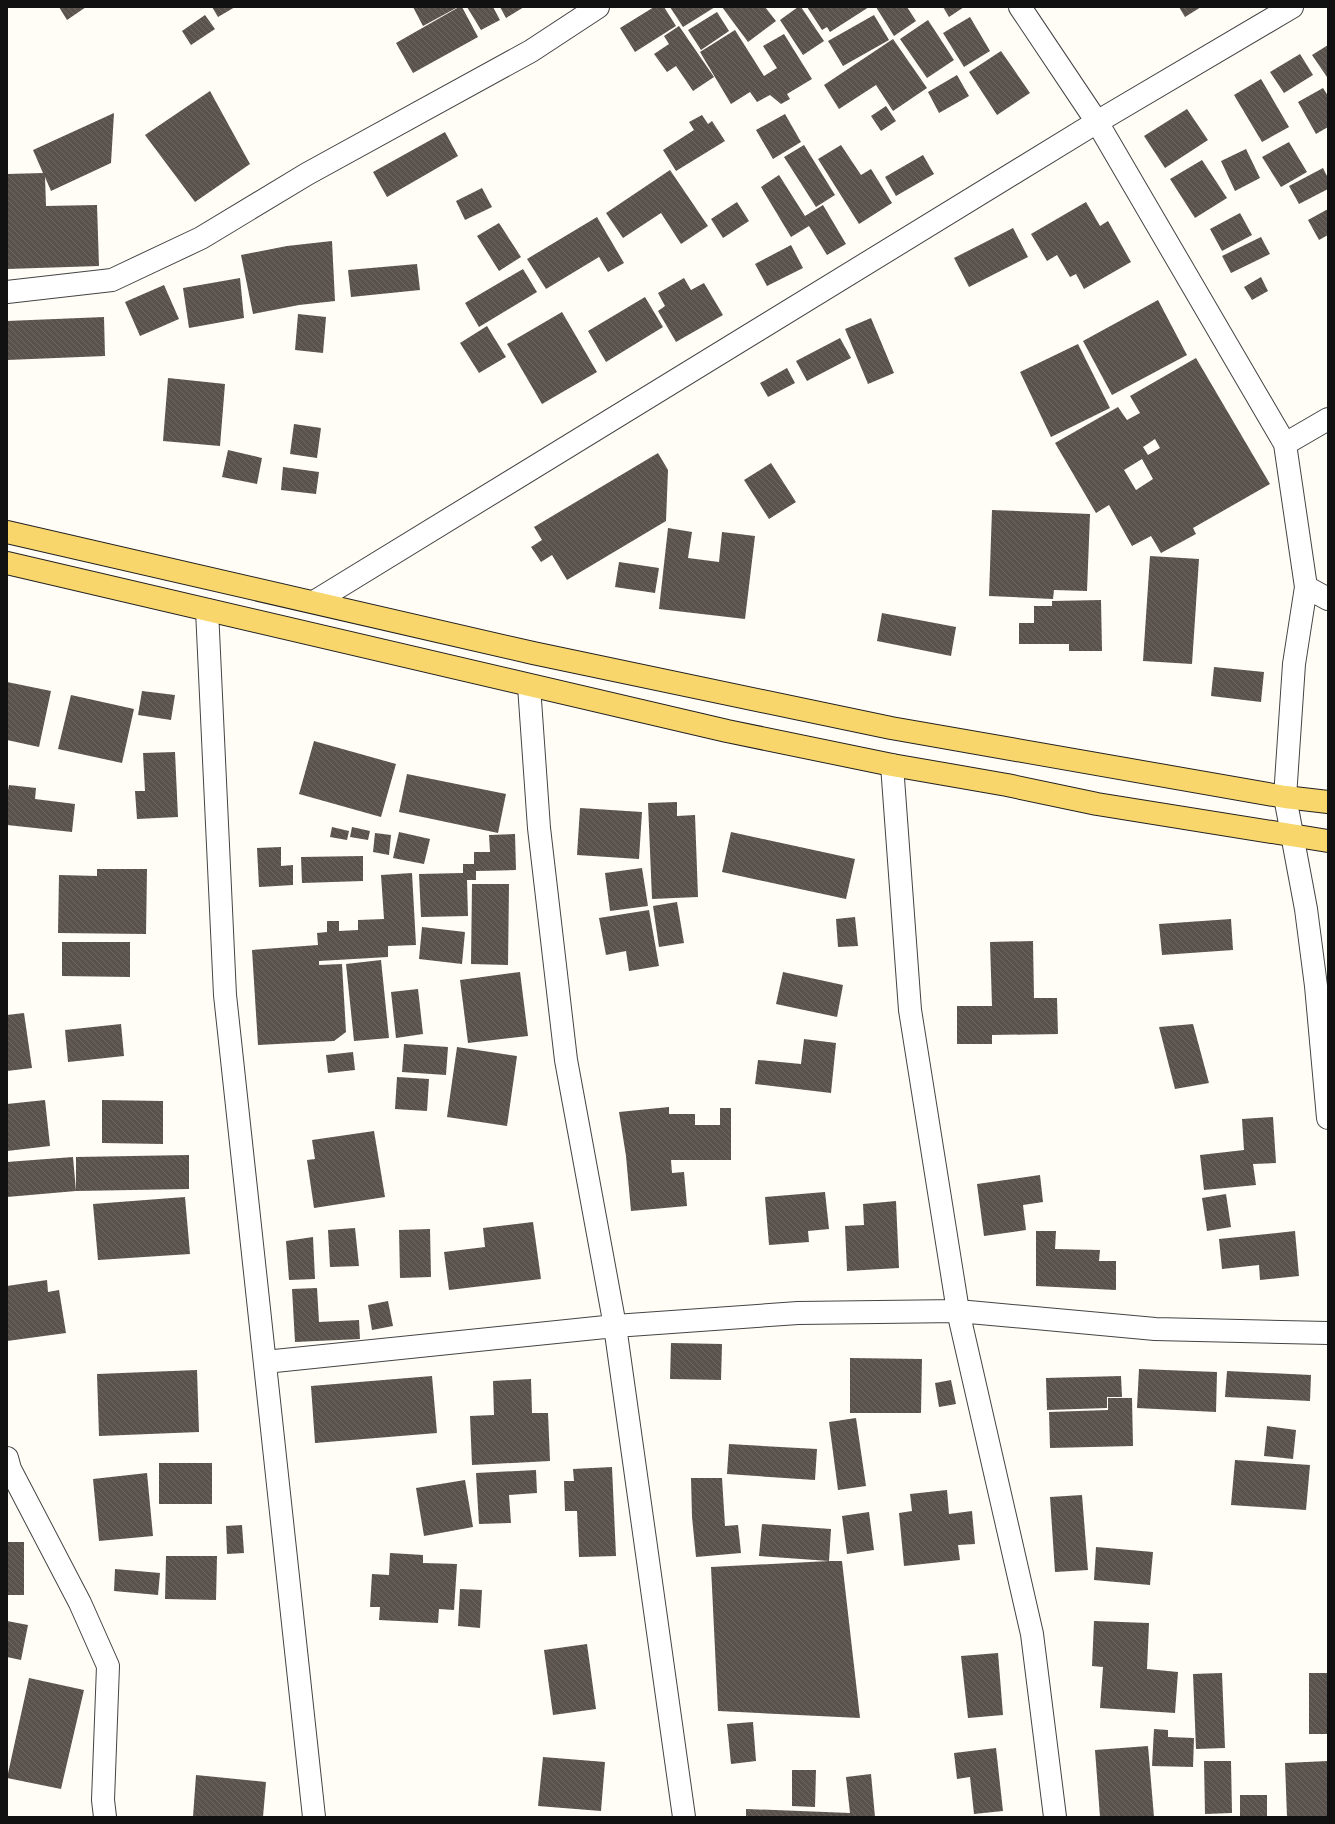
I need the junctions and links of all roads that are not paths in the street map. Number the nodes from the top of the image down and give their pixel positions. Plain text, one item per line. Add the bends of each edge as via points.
1 (598, 7) edge
2 (1020, 7) edge
3 (1292, 7) edge
4 (1097, 122) junction
5 (7, 292) edge
6 (1328, 419) edge
7 (1285, 444) junction
8 (7, 532) edge
9 (7, 563) edge
10 (1306, 587) junction
11 (1328, 599) edge
12 (314, 602) junction
13 (207, 610) junction
14 (529, 686) junction
15 (892, 765) junction
16 (1285, 797) junction
17 (1328, 802) edge
18 (1292, 836) junction
19 (1328, 841) edge
20 (1328, 1118) edge
21 (958, 1311) junction
22 (615, 1326) junction
23 (1328, 1333) edge
24 (265, 1362) junction
25 (7, 1458) edge
26 (105, 1817) edge
27 (314, 1817) edge
28 (684, 1817) edge
29 (1056, 1817) edge

1 - 5 street via 531,51 307,174 201,238 112,280
2 - 4 street
3 - 4 street
4 - 7 street
4 - 12 street
6 - 7 street
7 - 10 street
8 - 12 main road
9 - 13 main road
10 - 11 street
10 - 16 street via 1294,664
12 - 16 main road via 533,654 891,728
13 - 14 main road
13 - 24 street via 224,995
14 - 15 main road
14 - 22 street via 540,828 566,1060
15 - 18 main road via 1097,804
15 - 21 street via 910,1010
16 - 17 main road
16 - 18 street
18 - 19 main road
18 - 20 street via 1306,909 1316,986
21 - 22 street via 798,1313
21 - 23 street via 1155,1328
21 - 29 street via 1032,1634
22 - 24 street
22 - 28 street
24 - 27 street
25 - 26 street via 10,1469 80,1602 108,1666 103,1800

